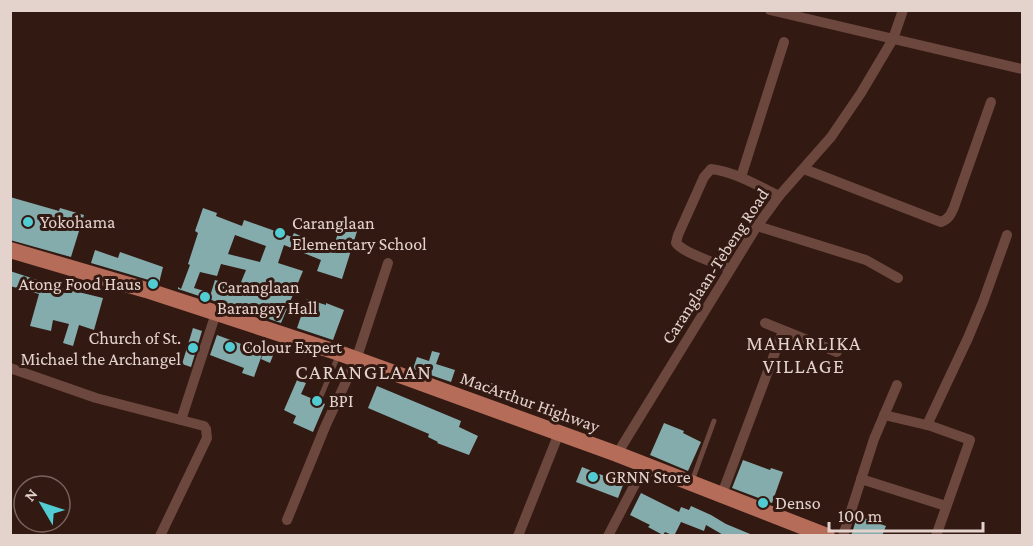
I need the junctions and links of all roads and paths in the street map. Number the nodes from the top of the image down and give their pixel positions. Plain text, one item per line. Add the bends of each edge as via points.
1 (770, 10) edge
2 (903, 10) edge
3 (893, 39) junction
4 (784, 42) dead end
5 (1023, 69) edge
6 (991, 102) dead end
7 (804, 169) junction
8 (741, 177) junction
9 (779, 196) junction
10 (757, 226) junction
11 (1007, 235) dead end
12 (10, 250) edge
13 (388, 263) dead end
14 (730, 269) junction
15 (898, 278) dead end
16 (216, 313) junction
17 (765, 323) dead end
18 (783, 331) junction
19 (837, 352) dead end
20 (339, 353) junction
21 (356, 360) junction
22 (10, 368) edge
23 (897, 385) dead end
24 (321, 396) dead end
25 (884, 415) junction
26 (181, 420) junction
27 (714, 421) dead end
28 (927, 425) junction
29 (559, 433) junction
30 (617, 453) junction
31 (645, 465) junction
32 (861, 480) junction
33 (692, 482) junction
34 (722, 494) junction
35 (946, 506) junction
36 (287, 520) dead end
37 (160, 536) edge
38 (518, 536) edge
39 (608, 536) edge
40 (827, 536) edge
41 (843, 536) edge
42 (936, 536) edge

1 - 3 street
2 - 3 street, Caranglaan-Tebeng Road
3 - 5 street
3 - 7 street, Caranglaan-Tebeng Road via 855,102
4 - 8 street
6 - 7 street via 954,207 941,222
7 - 9 street, Caranglaan-Tebeng Road
8 - 9 street
8 - 14 street via 711,169 676,243
9 - 10 street, Caranglaan-Tebeng Road
10 - 14 street, Caranglaan-Tebeng Road
10 - 15 street via 866,260
11 - 28 street via 972,329
12 - 16 main road, MacArthur Highway
13 - 21 street
14 - 30 street, Caranglaan-Tebeng Road
16 - 20 main road, MacArthur Highway
16 - 26 street
17 - 18 street
18 - 19 street
18 - 34 street
20 - 21 main road, MacArthur Highway
20 - 24 lane
21 - 29 main road, MacArthur Highway
21 - 36 street
22 - 26 street via 96,398
23 - 25 street
25 - 28 street
25 - 32 street
26 - 37 street via 204,426 207,438
27 - 33 lane
28 - 35 street via 970,440
29 - 30 main road, MacArthur Highway
29 - 38 street
30 - 31 main road, MacArthur Highway
31 - 33 main road, MacArthur Highway
31 - 39 street
32 - 35 street
32 - 41 street
33 - 34 main road, MacArthur Highway
34 - 40 main road, MacArthur Highway
35 - 42 street

